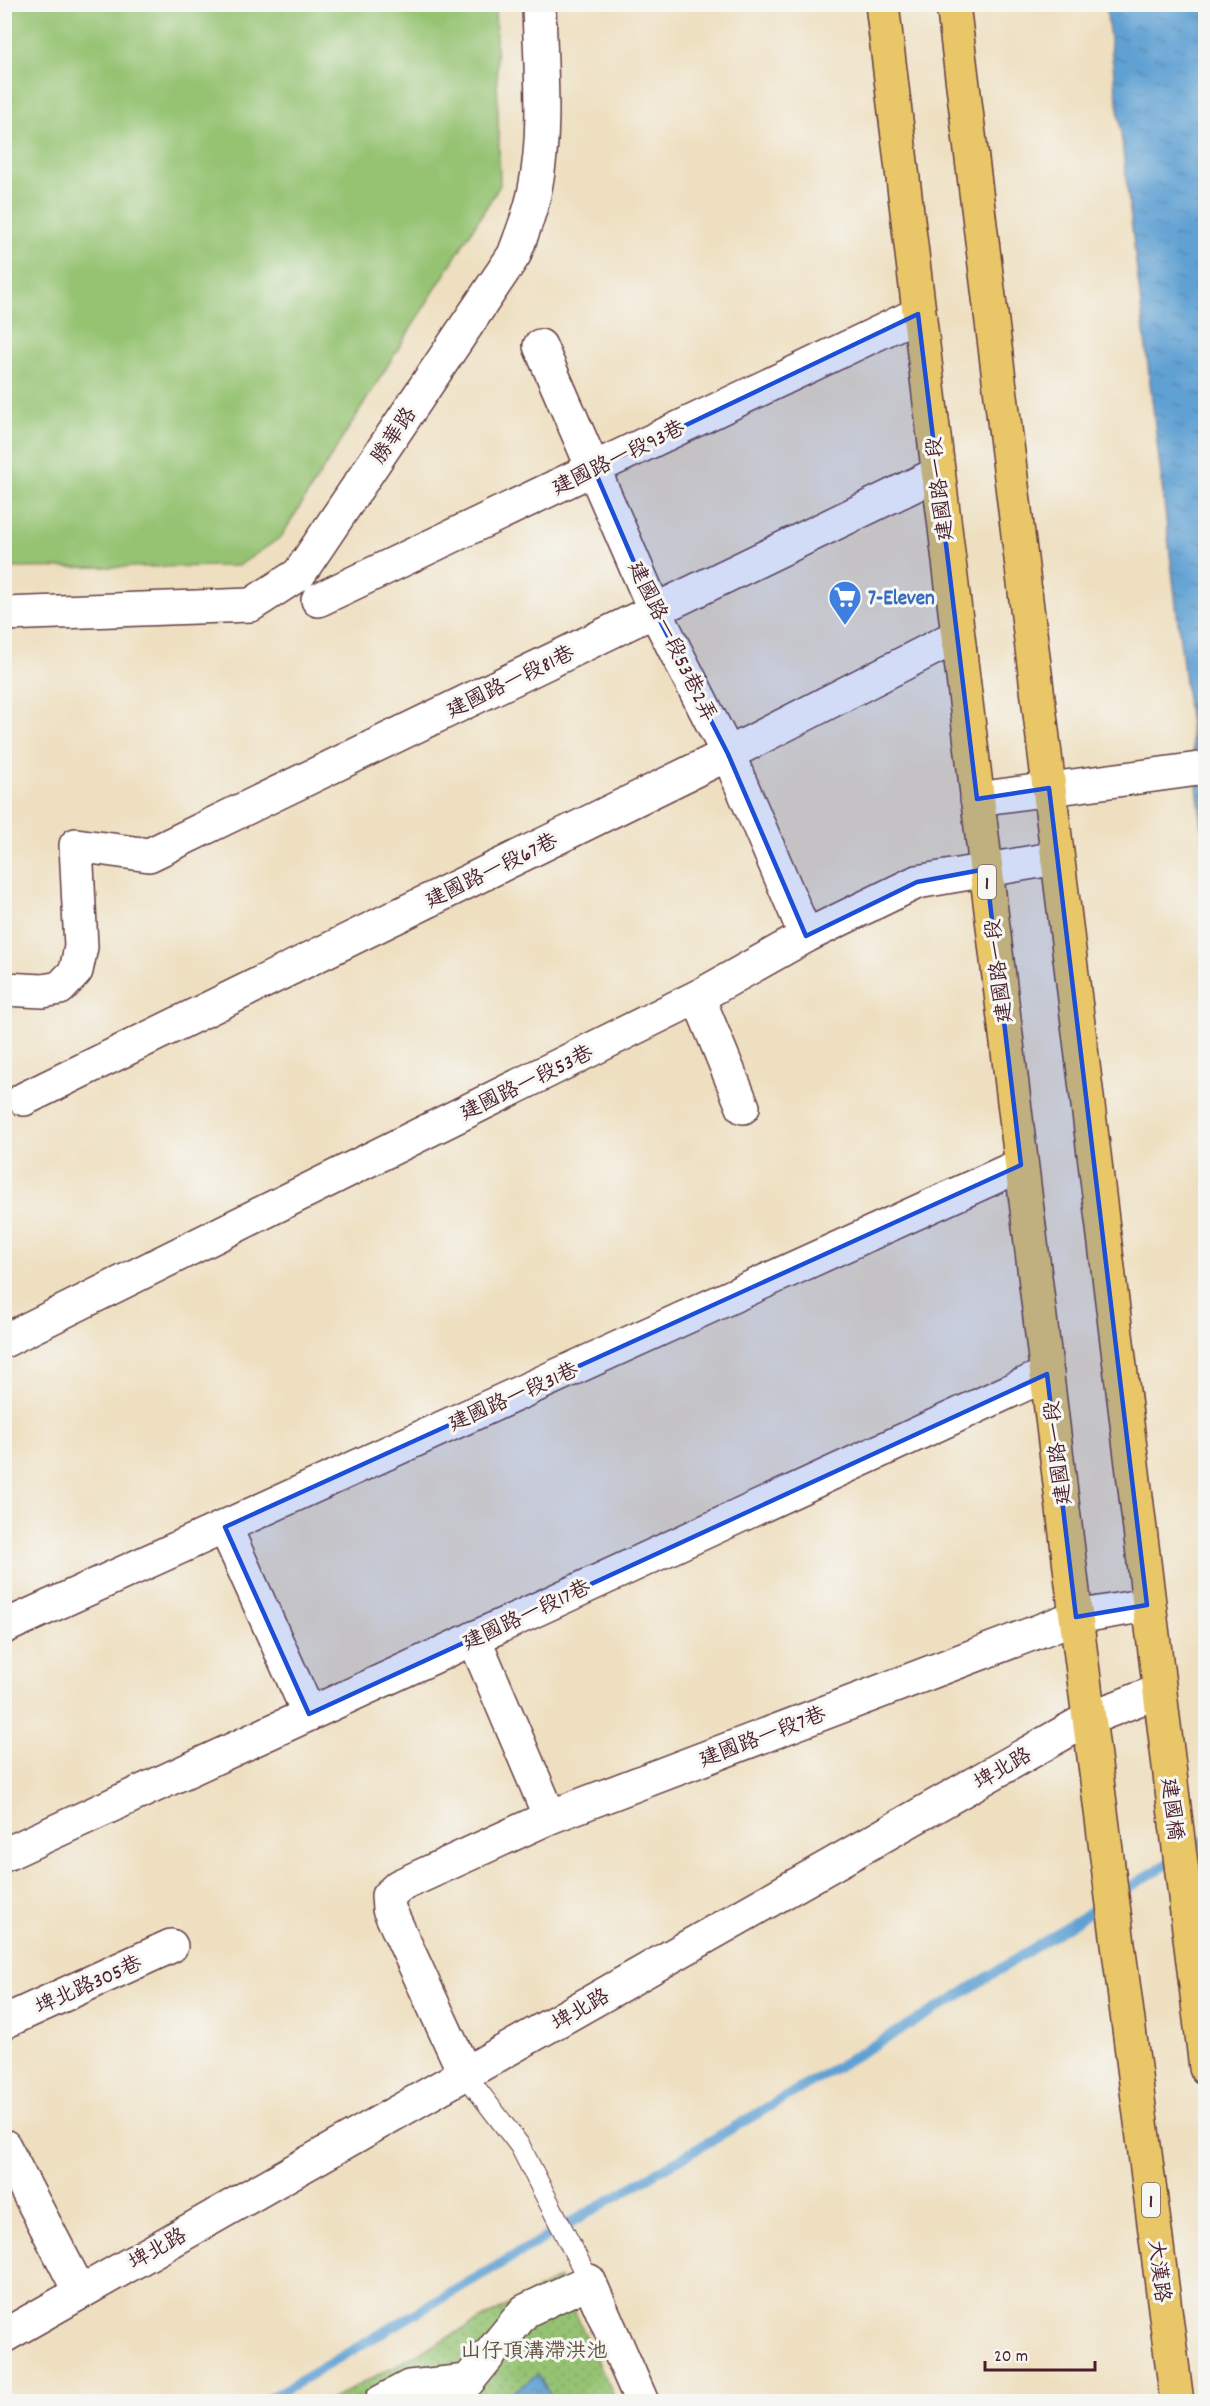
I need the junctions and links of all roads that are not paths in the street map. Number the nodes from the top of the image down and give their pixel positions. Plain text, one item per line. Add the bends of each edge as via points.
1 (539, 4) edge
2 (882, 4) edge
3 (953, 4) edge
4 (918, 314) junction
5 (540, 346) dead end
6 (594, 469) junction
7 (937, 474) junction
8 (318, 600) dead end
9 (655, 611) junction
10 (4, 614) edge
11 (957, 636) junction
12 (728, 754) junction
13 (1206, 768) edge
14 (1049, 788) junction
15 (977, 799) junction
16 (1057, 858) junction
17 (986, 869) junction
18 (806, 936) junction
19 (4, 989) edge
20 (698, 997) junction
21 (24, 1099) dead end
22 (743, 1107) dead end
23 (1021, 1166) junction
24 (4, 1341) edge
25 (1047, 1374) junction
26 (225, 1527) junction
27 (1147, 1605) junction
28 (1076, 1617) junction
29 (4, 1627) edge
30 (474, 1638) junction
31 (1159, 1691) junction
32 (309, 1714) junction
33 (1088, 1719) junction
34 (550, 1817) junction
35 (4, 1855) edge
36 (171, 1946) dead end
37 (1125, 1998) joint
38 (4, 2022) edge
39 (1206, 2068) edge
40 (465, 2074) junction
41 (4, 2146) edge
42 (589, 2281) junction
43 (80, 2292) junction
44 (4, 2336) edge
45 (381, 2402) edge
46 (642, 2402) edge
47 (1177, 2402) edge

1 - 10 street, 勝華路 via 541,146 534,194 514,255 299,574 252,605
2 - 4 main road, 建國路一段 / 1
3 - 14 main road
4 - 6 street, 建國路一段93巷
4 - 7 main road, 建國路一段 / 1
5 - 6 street, 建國路一段53巷2弄
6 - 8 street, 建國路一段93巷
6 - 9 street, 建國路一段53巷2弄
7 - 9 street, 建國路一段81巷
7 - 11 main road, 建國路一段 / 1
9 - 12 street, 建國路一段53巷2弄
9 - 19 street, 建國路一段81巷 via 149,855 76,845 81,947 76,971 60,988 43,992
11 - 12 street, 建國路一段67巷
11 - 15 main road, 建國路一段 / 1
12 - 18 street, 建國路一段53巷2弄
12 - 21 street, 建國路一段67巷
13 - 14 street
14 - 15 street
14 - 16 main road
15 - 17 main road, 建國路一段 / 1
16 - 17 street, 建國路一段53巷
16 - 27 main road
17 - 18 street, 建國路一段53巷 via 917,882
17 - 23 main road, 建國路一段 / 1
18 - 20 street, 建國路一段53巷
20 - 22 street
20 - 24 street, 建國路一段53巷
23 - 25 main road, 建國路一段 / 1
23 - 26 street, 建國路一段31巷
25 - 28 main road, 建國路一段 / 1
25 - 30 street, 建國路一段17巷
26 - 29 street, 建國路一段31巷
26 - 32 street
27 - 28 street, 建國路一段7巷
27 - 31 main road
28 - 33 main road, 建國路一段 / 1
28 - 34 street, 建國路一段7巷
30 - 32 street, 建國路一段17巷
30 - 34 street
31 - 33 street, 埤北路
31 - 39 main road, 建國橋
32 - 35 street, 建國路一段17巷
33 - 37 main road, 建國路一段 / 1
33 - 40 street, 埤北路
34 - 40 street, 建國路一段7巷 via 399,1886 388,1896 389,1909
36 - 38 street, 埤北路305巷
37 - 47 main road, 大漢路 / 1
40 - 42 lane via 520,2146
40 - 43 street, 埤北路
41 - 43 street
42 - 45 street via 525,2311 468,2381 408,2387
42 - 46 street
43 - 44 street, 埤北路

